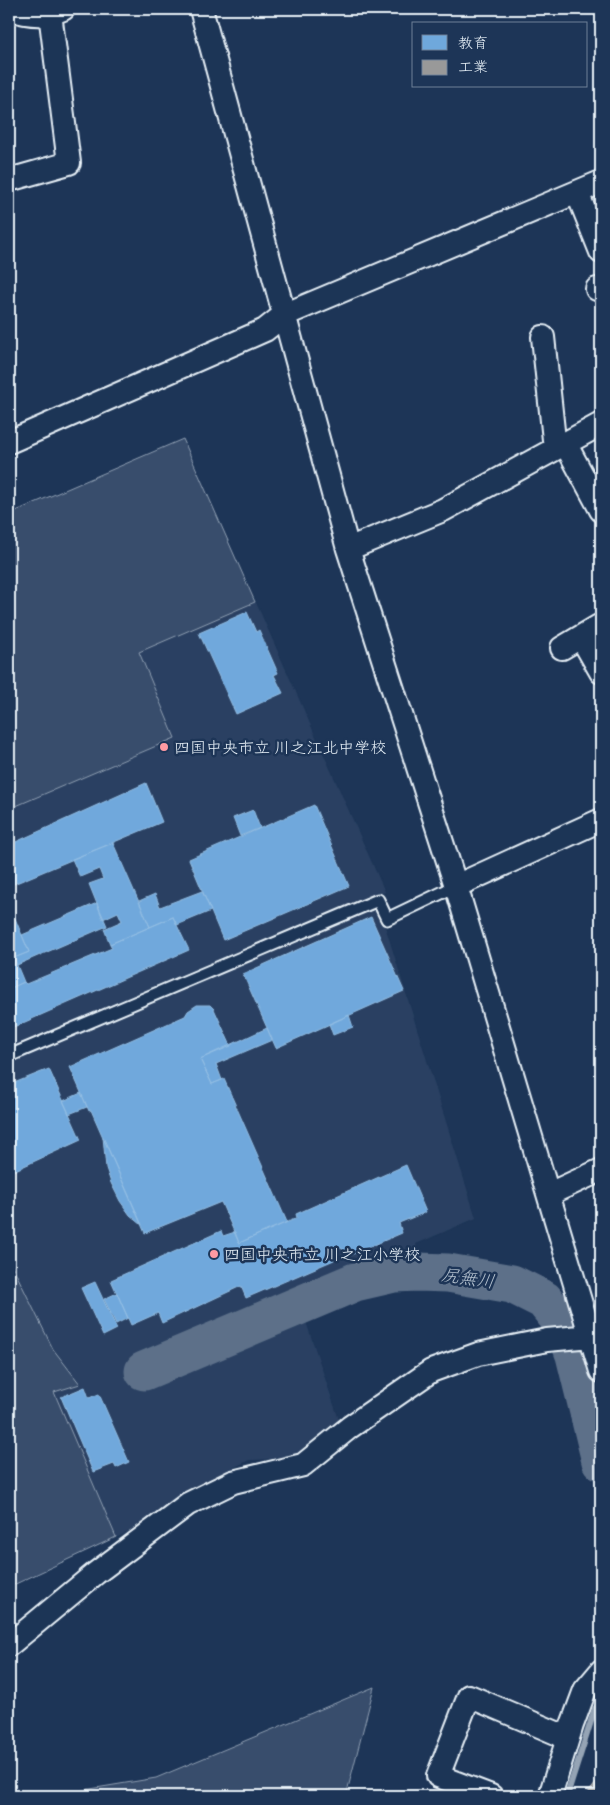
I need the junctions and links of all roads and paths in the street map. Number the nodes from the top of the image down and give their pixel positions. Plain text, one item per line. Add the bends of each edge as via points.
1 (10, 9) edge
2 (200, 9) edge
3 (57, 11) edge
4 (9, 180) edge
5 (601, 182) edge
6 (577, 192) junction
7 (601, 252) edge
8 (284, 315) junction
9 (543, 337) dead end
10 (601, 424) edge
11 (9, 442) edge
12 (560, 446) junction
13 (601, 510) edge
14 (348, 549) junction
15 (581, 637) dead end
16 (601, 672) edge
17 (601, 820) edge
18 (456, 886) junction
19 (9, 1056) edge
20 (601, 1170) edge
21 (549, 1194) junction
22 (591, 1336) junction
23 (601, 1371) edge
24 (9, 1645) edge
25 (601, 1671) edge
26 (568, 1738) junction
27 (491, 1796) edge
28 (550, 1796) edge

1 - 3 street via 24,14
2 - 8 street
3 - 4 street via 69,164
5 - 6 street
6 - 7 street
6 - 8 street
8 - 11 street via 265,330
8 - 14 street
9 - 12 street
10 - 12 street
12 - 13 street
12 - 14 street via 443,510
14 - 18 street
15 - 16 street
17 - 18 street
18 - 19 lane via 387,919 378,900
18 - 21 street
20 - 21 street
21 - 22 street
22 - 23 street
22 - 24 street via 547,1340 478,1354 431,1371 350,1426 303,1465 233,1482 188,1504 96,1573
25 - 26 street via 584,1690
26 - 27 street via 469,1696 438,1776
26 - 28 street

